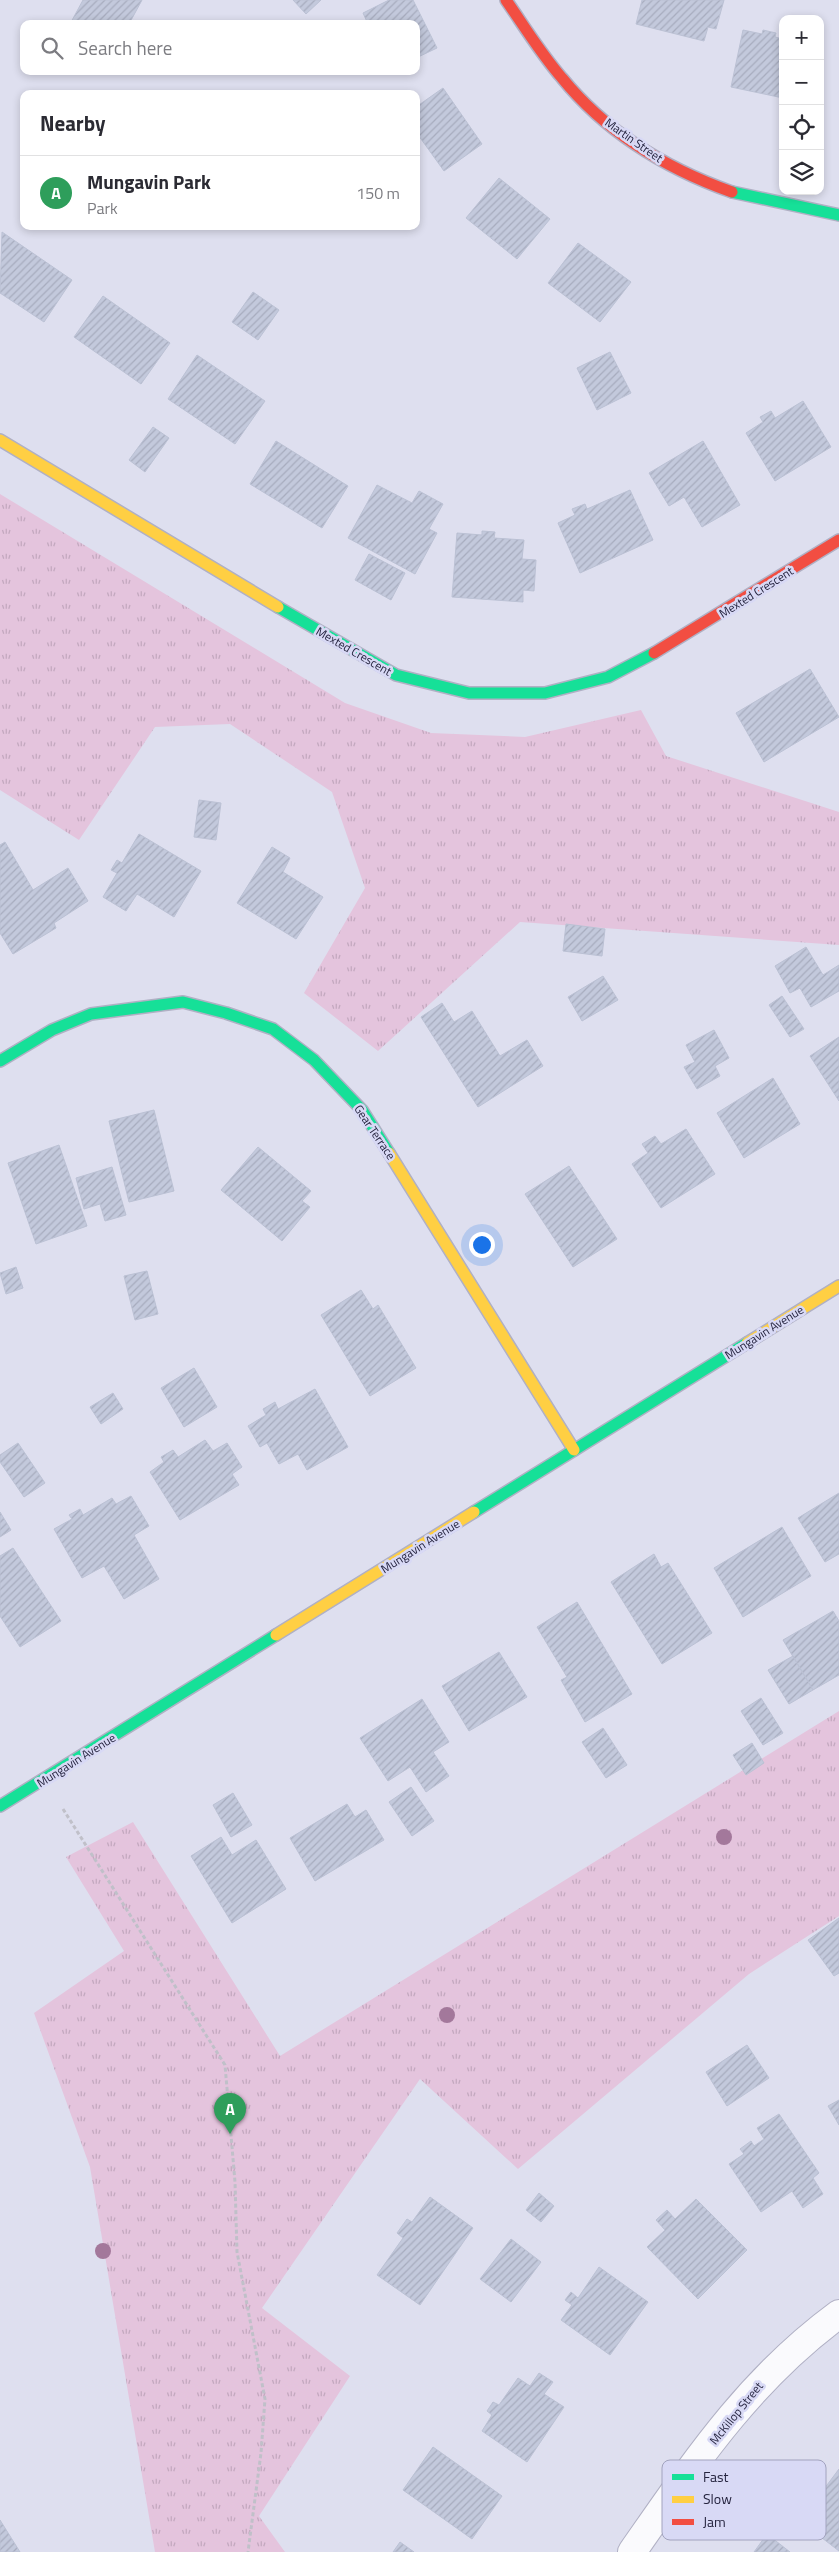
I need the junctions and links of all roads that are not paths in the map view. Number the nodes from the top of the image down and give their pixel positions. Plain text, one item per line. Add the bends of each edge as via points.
1 (506, 0) edge
2 (839, 215) edge
3 (0, 440) edge
4 (839, 540) edge
5 (0, 1062) edge
6 (839, 1286) edge
7 (574, 1450) junction
8 (0, 1806) edge
9 (839, 2314) edge
10 (698, 2460) edge
11 (662, 2510) edge
12 (632, 2552) edge

1 - 2 street, Martin Street via 560,75 584,102 655,157 735,193
3 - 4 street, Mexted Crescent via 209,568 396,675 469,694 545,693 608,677 667,647
5 - 7 street, Gear Terrace via 52,1030 91,1014 132,1007 182,1002 273,1029 314,1060 362,1110
6 - 7 street, Mungavin Avenue
7 - 8 street, Mungavin Avenue
9 - 10 street, McKillop Street via 768,2374 729,2417
11 - 12 street, McKillop Street

